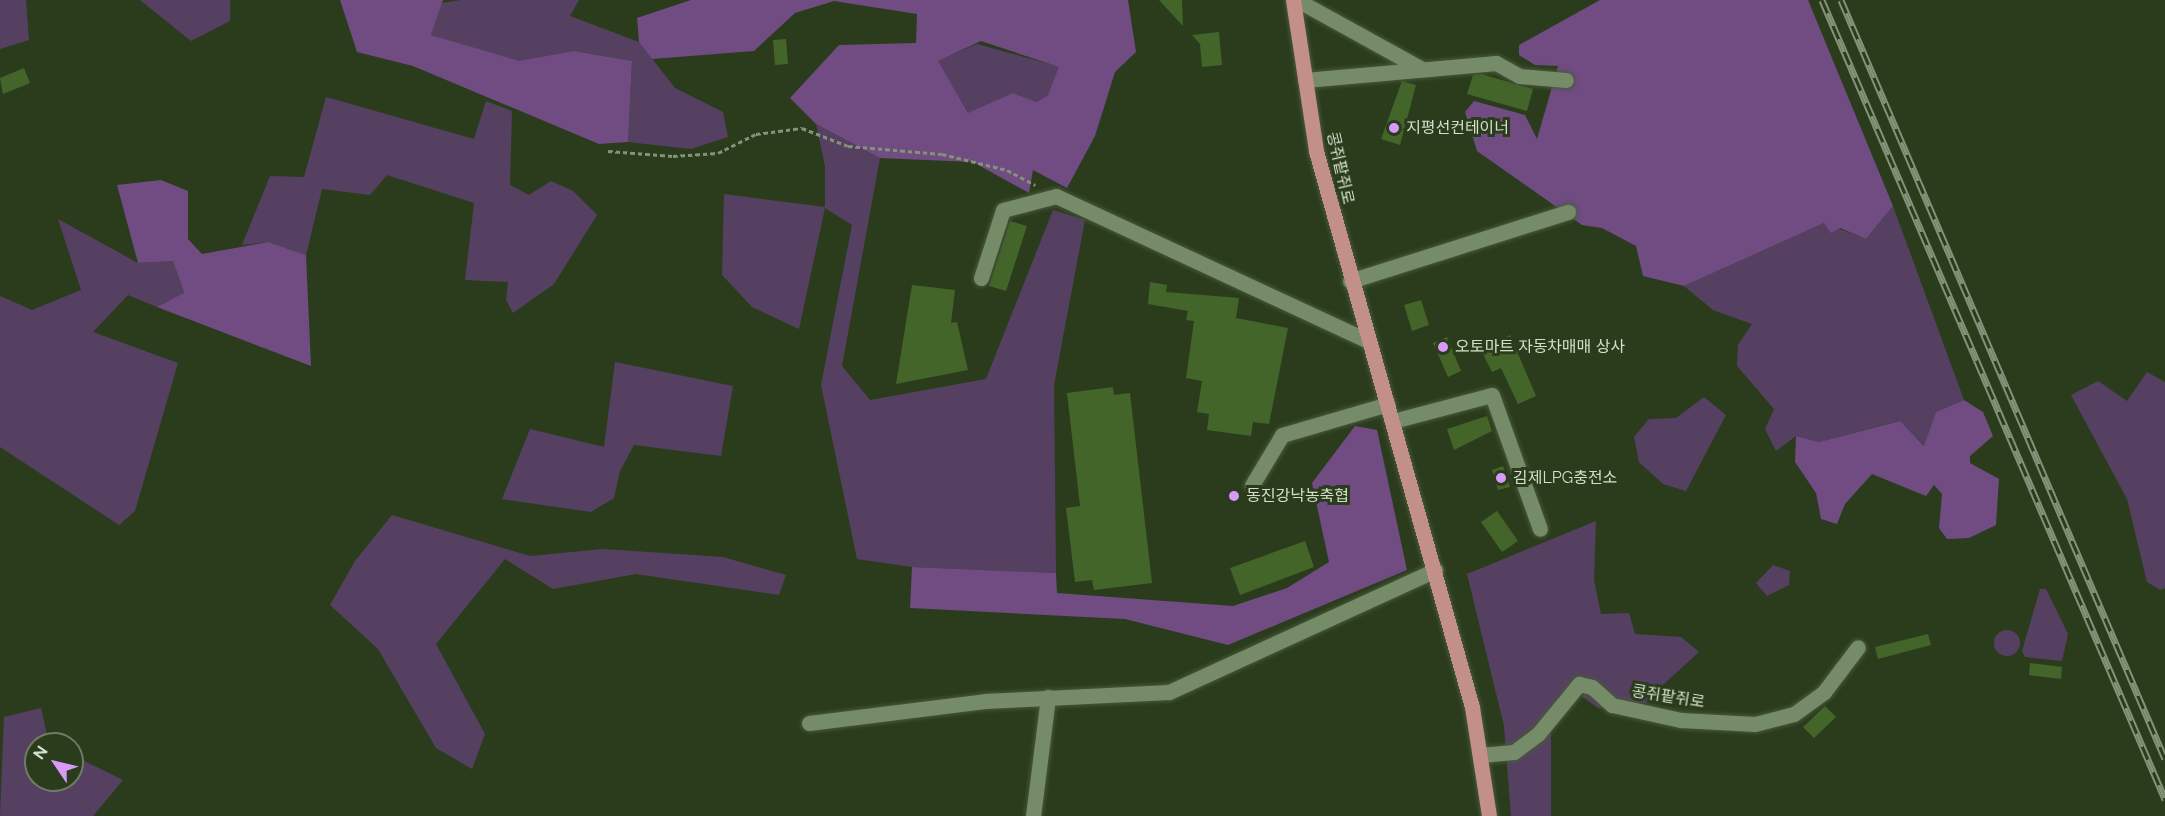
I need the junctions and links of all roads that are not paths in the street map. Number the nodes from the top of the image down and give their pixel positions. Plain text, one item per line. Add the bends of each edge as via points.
1 (1295, 0) edge
2 (1422, 69) junction
3 (1305, 80) junction
4 (1566, 80) dead end
5 (1568, 212) dead end
6 (981, 278) dead end
7 (1350, 281) junction
8 (1368, 341) junction
9 (1388, 404) junction
10 (1393, 421) junction
11 (1252, 485) dead end
12 (1540, 529) dead end
13 (1435, 570) junction
14 (1857, 647) dead end
15 (1048, 698) junction
16 (809, 723) dead end
17 (1480, 755) junction
18 (1033, 816) edge
19 (1489, 816) edge

1 - 2 street
1 - 3 main road, 콩쥐팥쥐로
2 - 3 street
2 - 4 street via 1496,63 1519,76
3 - 7 main road, 콩쥐팥쥐로 via 1316,151
5 - 7 street
6 - 8 street via 1003,210 1056,196
7 - 8 main road, 콩쥐팥쥐로
8 - 9 main road, 콩쥐팥쥐로
9 - 10 main road, 콩쥐팥쥐로
9 - 11 street via 1281,435
10 - 12 street via 1492,395
10 - 13 main road, 콩쥐팥쥐로
13 - 15 street via 1169,692
13 - 17 main road, 콩쥐팥쥐로
14 - 17 street, 콩쥐팥쥐로 via 1824,692 1794,714 1755,724 1681,720 1612,705 1592,687 1579,684 1530,740 1514,752
15 - 16 street
15 - 18 street
17 - 19 main road, 콩쥐팥쥐로

